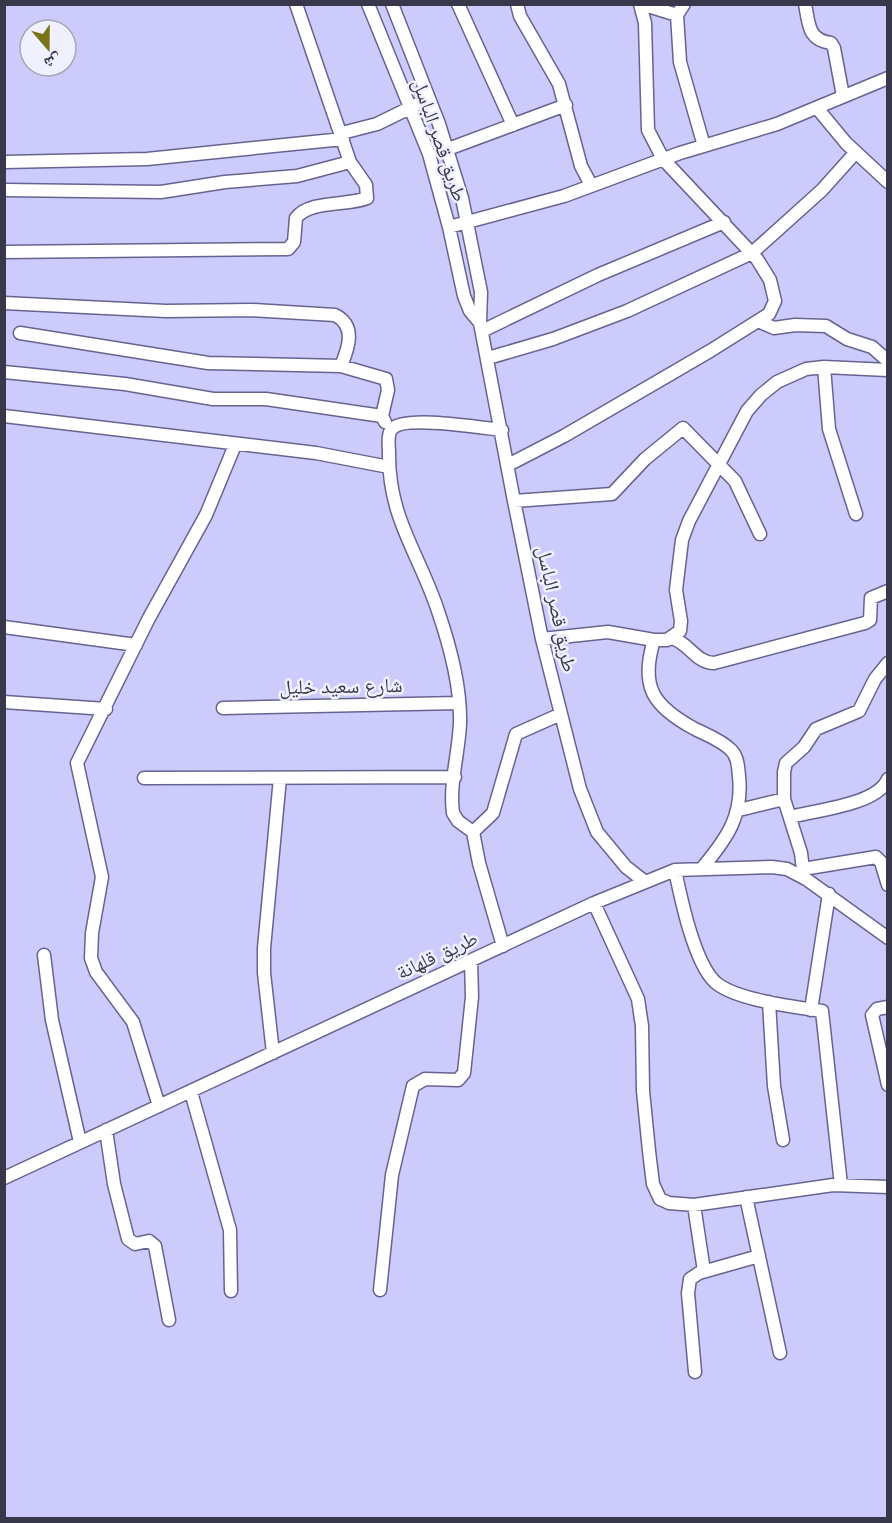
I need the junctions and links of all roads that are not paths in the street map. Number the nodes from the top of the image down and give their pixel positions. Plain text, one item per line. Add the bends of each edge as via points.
1 (296, 4) edge
2 (368, 4) edge
3 (392, 4) edge
4 (458, 4) edge
5 (517, 4) edge
6 (805, 4) edge
7 (640, 6) edge
8 (680, 10) edge
9 (888, 78) edge
10 (843, 96) junction
11 (428, 99) junction
12 (566, 105) junction
13 (410, 108) junction
14 (817, 108) junction
15 (513, 125) junction
16 (342, 136) junction
17 (704, 146) junction
18 (448, 149) junction
19 (856, 152) junction
20 (663, 159) junction
21 (4, 162) edge
22 (350, 162) junction
23 (888, 182) edge
24 (591, 185) junction
25 (5, 190) edge
26 (467, 222) junction
27 (724, 222) junction
28 (449, 226) junction
29 (4, 252) edge
30 (752, 254) junction
31 (4, 303) edge
32 (758, 321) junction
33 (481, 327) junction
34 (20, 333) dead end
35 (488, 358) junction
36 (888, 361) edge
37 (341, 366) junction
38 (824, 367) junction
39 (888, 370) edge
40 (4, 372) edge
41 (4, 416) edge
42 (382, 416) junction
43 (390, 430) junction
44 (502, 430) junction
45 (235, 445) junction
46 (719, 462) junction
47 (508, 465) junction
48 (389, 467) junction
49 (514, 501) junction
50 (856, 514) dead end
51 (759, 534) dead end
52 (888, 591) edge
53 (4, 627) edge
54 (672, 638) junction
55 (542, 639) junction
56 (654, 640) junction
57 (136, 645) junction
58 (888, 663) edge
59 (4, 702) edge
60 (459, 703) junction
61 (223, 708) dead end
62 (106, 709) junction
63 (561, 714) junction
64 (455, 777) junction
65 (144, 778) dead end
66 (280, 778) junction
67 (888, 779) edge
68 (784, 799) junction
69 (739, 810) junction
70 (790, 817) junction
71 (473, 832) junction
72 (703, 867) junction
73 (675, 870) junction
74 (804, 874) junction
75 (644, 881) junction
76 (888, 885) edge
77 (829, 894) junction
78 (594, 903) junction
79 (888, 938) edge
80 (503, 946) junction
81 (44, 955) dead end
82 (471, 961) junction
83 (769, 1002) junction
84 (888, 1007) edge
85 (812, 1010) junction
86 (273, 1053) junction
87 (888, 1085) edge
88 (191, 1092) junction
89 (159, 1106) junction
90 (106, 1130) junction
91 (783, 1140) dead end
92 (80, 1143) junction
93 (4, 1179) edge
94 (841, 1185) junction
95 (888, 1186) edge
96 (746, 1197) junction
97 (694, 1205) junction
98 (759, 1256) junction
99 (704, 1271) junction
100 (380, 1290) dead end
101 (231, 1291) dead end
102 (169, 1320) dead end
103 (780, 1353) dead end
104 (695, 1372) dead end

1 - 16 street
2 - 13 street, طريق قصر الباسل
3 - 11 street, طريق قصر الباسل
4 - 15 street
5 - 12 street
6 - 10 street via 814,36 834,48
7 - 8 street
7 - 20 street via 645,24 646,123
8 - 17 street via 680,62
9 - 10 street
10 - 14 street
11 - 13 street
11 - 18 street, طريق قصر الباسل
12 - 15 street
12 - 24 street via 581,166
13 - 16 street
13 - 28 street, طريق قصر الباسل via 429,154
14 - 17 street
14 - 19 street
15 - 18 street
16 - 21 street via 147,159
16 - 22 street
17 - 20 street
18 - 26 street, طريق قصر الباسل
19 - 23 street
19 - 30 street via 822,190
20 - 24 street
20 - 27 street
22 - 25 street via 297,176 161,192
22 - 29 street via 366,185 367,198 301,212 296,218 294,242 288,249
24 - 26 street
26 - 28 street
26 - 33 street, طريق قصر الباسل via 482,300
27 - 30 street
27 - 33 street
28 - 33 street, طريق قصر الباسل via 464,296
30 - 32 street via 775,295 769,314
30 - 35 street via 616,315
31 - 37 street via 335,315 349,332 349,346
32 - 36 street via 774,328 826,326 846,339 872,347
32 - 47 street
33 - 35 street, طريق قصر الباسل
34 - 37 street via 208,363
35 - 44 street, طريق قصر الباسل
37 - 42 street via 386,379 388,390
38 - 39 street
38 - 46 street via 791,374 760,395
38 - 50 street via 829,429
40 - 42 street via 125,384 213,399 266,399
41 - 45 street
42 - 43 street
43 - 44 street via 409,422
43 - 48 street
44 - 47 street, طريق قصر الباسل
45 - 48 street via 316,453
45 - 57 street via 206,515
46 - 49 street via 683,428 645,459 612,494
46 - 51 street via 742,492
46 - 54 street via 682,540 675,590 680,631
47 - 49 street, طريق قصر الباسل
48 - 60 street via 402,528 438,611
49 - 55 street, طريق قصر الباسل
52 - 54 street via 871,598 870,620 865,623 714,663 702,662 689,647
53 - 57 street
54 - 56 street
55 - 56 street via 608,632
55 - 63 street, طريق قصر الباسل
56 - 69 street via 647,664 652,691 677,719 734,753
57 - 62 street
58 - 68 street via 859,711 816,729 786,763
59 - 62 street
60 - 61 street, شارع سعيد خليل
60 - 64 street
62 - 89 street via 82,750 77,768 102,877 91,958 96,972 134,1022
63 - 71 street via 516,734 493,813
63 - 75 street, طريق قصر الباسل via 579,789 592,821 610,850
64 - 66 street
64 - 71 street via 453,813
65 - 66 street
66 - 86 street via 264,948
67 - 70 street via 880,792 857,801
68 - 69 street
68 - 70 street
69 - 72 street
70 - 74 street
71 - 80 street
72 - 73 street, طريق قلهانة
72 - 74 street, طريق قلهانة via 772,867
73 - 75 street, طريق قلهانة
73 - 83 street via 695,942 714,981 726,989
74 - 76 street via 876,857
74 - 77 street, طريق قلهانة
75 - 78 street, طريق قلهانة
77 - 79 street, طريق قلهانة
77 - 85 street
78 - 80 street, طريق قلهانة
78 - 97 street via 638,999 653,1184 665,1203
80 - 82 street, طريق قلهانة
81 - 92 street via 52,1020
82 - 86 street, طريق قلهانة
82 - 100 street via 472,997 464,1073 458,1080 425,1079 413,1086 392,1175
83 - 85 street
83 - 91 street via 774,1086
84 - 87 street via 877,1009 872,1015
85 - 94 street via 822,1011
86 - 88 street, طريق قلهانة
88 - 89 street, طريق قلهانة
88 - 101 street via 230,1230
89 - 90 street, طريق قلهانة
90 - 92 street, طريق قلهانة
90 - 102 street via 128,1239 135,1244 149,1241 156,1246
92 - 93 street, طريق قلهانة
94 - 95 street
94 - 96 street
96 - 97 street
96 - 98 street
97 - 99 street
98 - 99 street
98 - 103 street
99 - 104 street via 693,1276 688,1284

